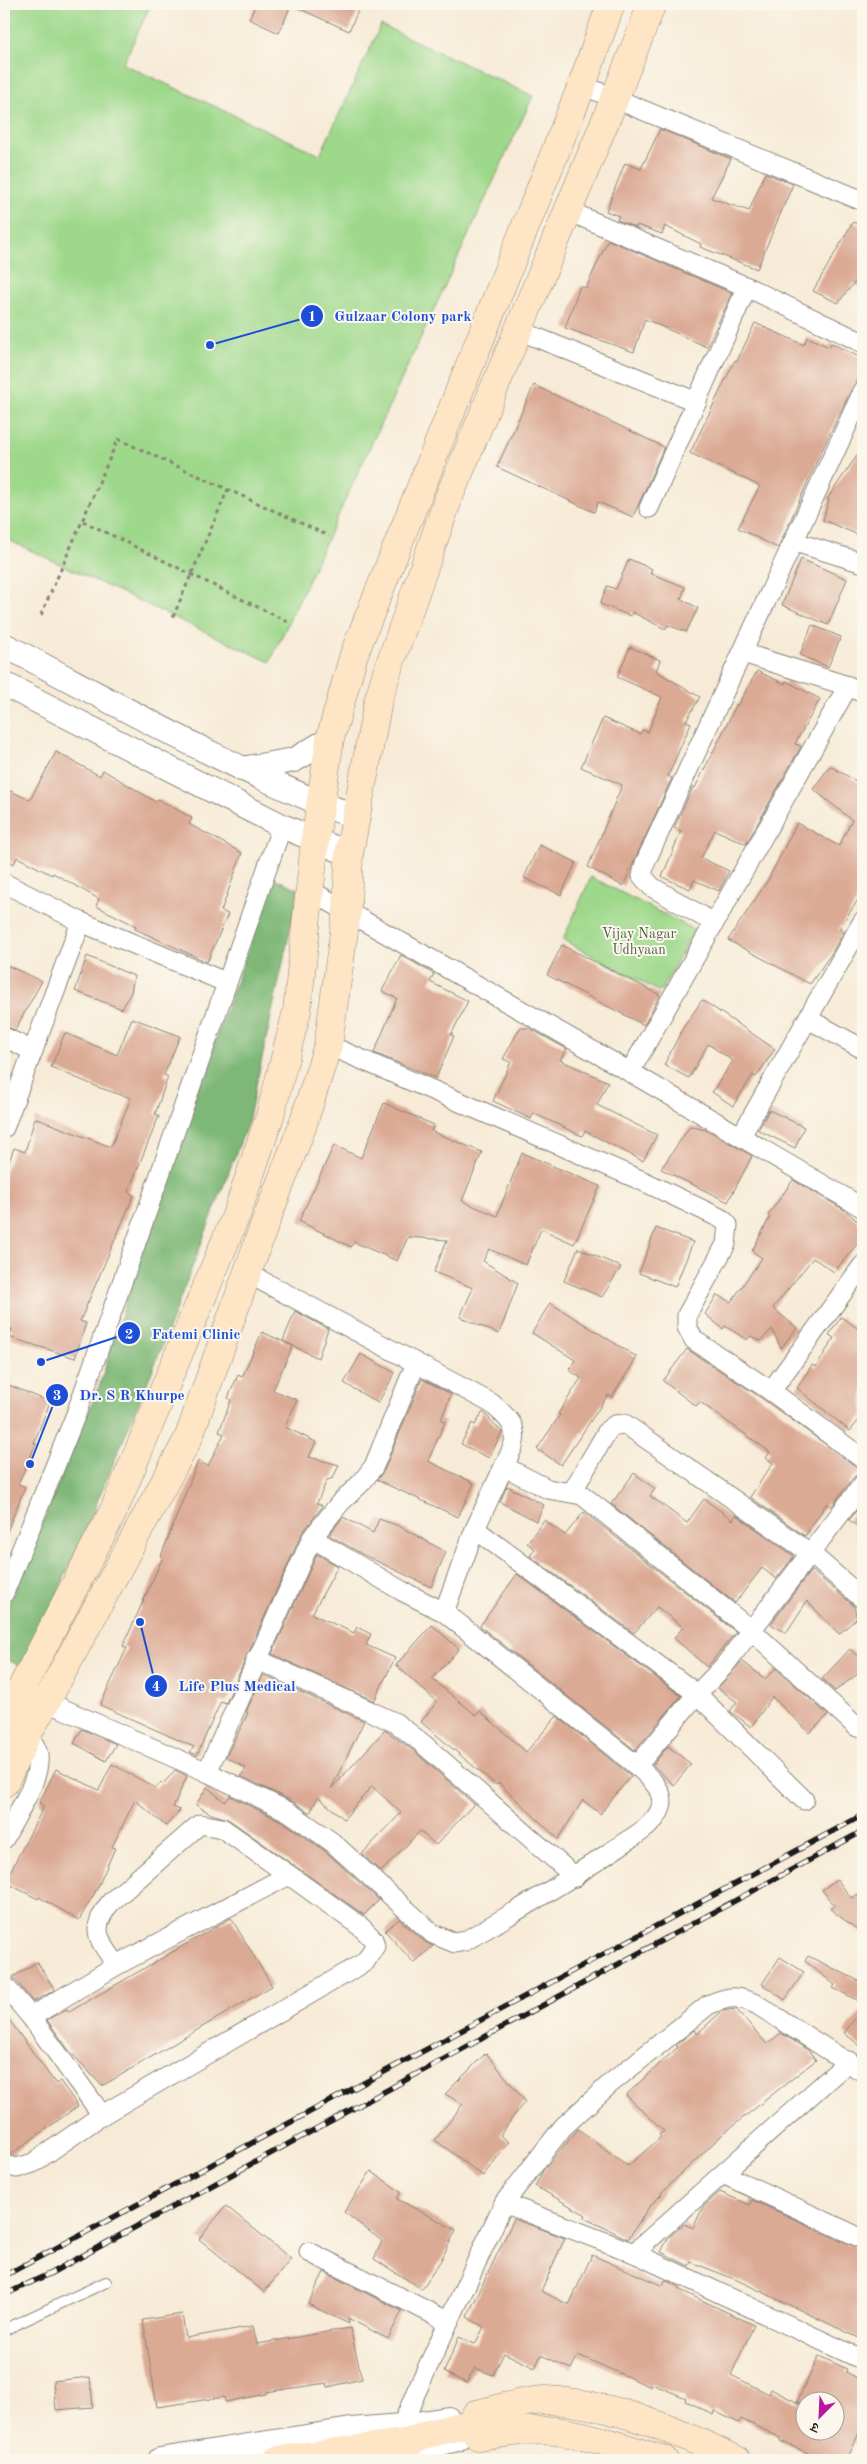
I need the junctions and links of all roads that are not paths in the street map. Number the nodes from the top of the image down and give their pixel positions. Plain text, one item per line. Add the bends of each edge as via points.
1 (611, 4) edge
2 (652, 4) edge
3 (582, 85) junction
4 (614, 100) junction
5 (863, 201) edge
6 (568, 211) junction
7 (748, 287) junction
8 (518, 330) junction
9 (863, 343) edge
10 (863, 391) edge
11 (697, 402) junction
12 (649, 508) dead end
13 (795, 542) junction
14 (863, 563) edge
15 (4, 645) edge
16 (743, 653) junction
17 (4, 684) edge
18 (856, 689) edge
19 (330, 739) junction
20 (242, 769) junction
21 (320, 804) junction
22 (356, 817) junction
23 (282, 826) junction
24 (316, 841) junction
25 (348, 854) junction
26 (4, 882) edge
27 (311, 891) junction
28 (347, 910) junction
29 (863, 921) edge
30 (81, 922) junction
31 (714, 923) junction
32 (225, 982) junction
33 (808, 1019) junction
34 (4, 1036) edge
35 (328, 1046) junction
36 (863, 1049) edge
37 (33, 1051) junction
38 (630, 1072) junction
39 (4, 1128) edge
40 (741, 1136) junction
41 (863, 1208) edge
42 (863, 1265) edge
43 (247, 1274) junction
44 (416, 1363) junction
45 (771, 1391) junction
46 (863, 1459) edge
47 (505, 1467) junction
48 (863, 1484) edge
49 (572, 1492) junction
50 (475, 1529) junction
51 (312, 1538) junction
52 (810, 1553) junction
53 (4, 1593) edge
54 (863, 1600) edge
55 (444, 1612) junction
56 (751, 1630) junction
57 (256, 1658) junction
58 (21, 1689) junction
59 (697, 1694) junction
60 (46, 1702) junction
61 (10, 1723) edge
62 (857, 1727) dead end
63 (637, 1766) junction
64 (207, 1772) junction
65 (4, 1783) edge
66 (804, 1800) dead end
67 (4, 1839) edge
68 (289, 1875) junction
69 (575, 1877) junction
70 (117, 1965) junction
71 (4, 1985) edge
72 (31, 2017) junction
73 (856, 2066) edge
74 (102, 2115) junction
75 (4, 2165) edge
76 (723, 2174) junction
77 (504, 2203) junction
78 (861, 2233) edge
79 (309, 2252) dead end
80 (634, 2253) junction
81 (106, 2282) dead end
82 (449, 2322) junction
83 (4, 2330) edge
84 (863, 2360) edge
85 (470, 2425) junction
86 (402, 2426) junction
87 (160, 2460) edge
88 (277, 2460) edge
89 (402, 2460) edge
90 (664, 2460) edge
91 (737, 2460) edge

1 - 3 main road
2 - 4 main road
3 - 4 street
3 - 19 main road via 354,654
4 - 5 street
4 - 6 main road
6 - 7 street
6 - 8 main road
7 - 9 street
7 - 11 street
8 - 11 street
8 - 22 main road via 449,496 387,672 378,700
10 - 13 street
11 - 12 street
13 - 14 street
13 - 16 street
15 - 20 street
16 - 18 street
16 - 31 street via 645,863 642,876 652,887
17 - 23 street
18 - 31 street
19 - 20 street via 294,760
19 - 21 main road
20 - 21 street
21 - 22 street
21 - 24 main road
22 - 25 main road
23 - 24 street
23 - 32 street
24 - 25 street
24 - 27 main road
25 - 28 main road
26 - 30 street
27 - 28 street
27 - 58 main road via 297,1011 270,1116 237,1213 114,1510
28 - 35 main road
28 - 38 street
29 - 33 street
30 - 32 street
30 - 37 street
31 - 38 street
32 - 53 street via 76,1414
33 - 36 street
33 - 40 street
34 - 37 street
35 - 43 main road via 302,1127
35 - 45 street via 645,1182 722,1219 728,1225 726,1244 690,1306 688,1327 694,1340
37 - 39 street
38 - 40 street
40 - 41 street
42 - 45 street
43 - 44 street
43 - 60 main road via 188,1439
44 - 47 street via 491,1404 513,1424 516,1436
44 - 51 street via 374,1466
45 - 46 street
47 - 49 street via 548,1489
47 - 50 street
48 - 52 street
49 - 52 street via 608,1430 625,1424
49 - 56 street via 582,1495
50 - 55 street
50 - 59 street
51 - 55 street
51 - 57 street
52 - 54 street
52 - 56 street
55 - 63 street
56 - 59 street via 724,1666
56 - 62 street
57 - 64 street
57 - 69 street via 396,1723
58 - 60 street
58 - 61 main road
59 - 63 street
59 - 66 street
60 - 61 main road
60 - 64 street
61 - 65 main road
61 - 67 street via 38,1752 38,1766
63 - 69 street via 655,1783 661,1809 651,1824
64 - 69 street via 313,1827 433,1934 455,1943 465,1941
68 - 70 street
68 - 70 street via 222,1828 200,1824 111,1902 100,1918 97,1925 99,1940
68 - 74 street via 373,1939 372,1955
70 - 72 street
71 - 72 street
72 - 74 street
73 - 76 street
73 - 77 street via 756,2004 739,1997 725,1998 708,2005 563,2126
74 - 75 street via 33,2163 17,2168
76 - 78 street
76 - 80 street
77 - 80 street
77 - 82 street
79 - 82 street
80 - 84 street
81 - 83 lane
82 - 86 street
85 - 86 street
85 - 88 main road via 428,2434 410,2442
85 - 89 street via 444,2442
85 - 90 main road via 511,2432 556,2431
85 - 91 main road via 546,2400 613,2410 686,2435
86 - 87 street via 351,2430

